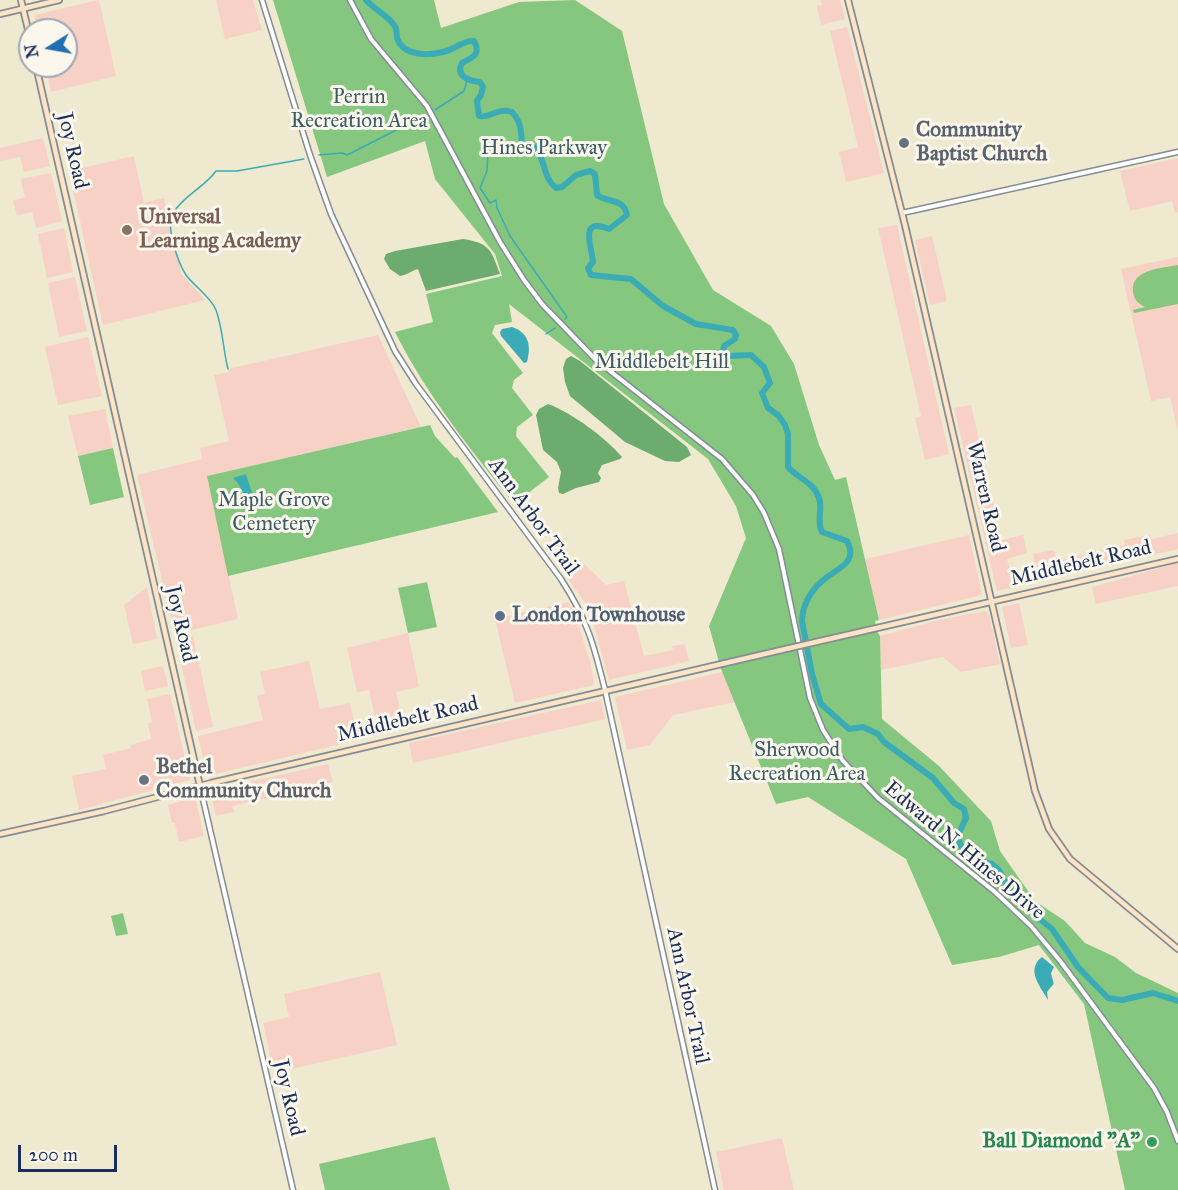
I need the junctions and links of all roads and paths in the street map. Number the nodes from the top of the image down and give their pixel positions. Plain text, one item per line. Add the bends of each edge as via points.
1 (21, 0) edge
2 (59, 0) edge
3 (262, 0) edge
4 (350, 0) edge
5 (848, 0) edge
6 (23, 8) junction
7 (0, 14) edge
8 (25, 18) edge
9 (39, 78) edge
10 (1178, 152) edge
11 (902, 213) junction
12 (1178, 559) edge
13 (992, 601) junction
14 (605, 690) junction
15 (200, 786) junction
16 (0, 834) edge
17 (1178, 949) edge
18 (1178, 1140) edge
19 (293, 1190) edge
20 (715, 1190) edge

1 - 6 main road
2 - 6 main road
3 - 14 street, Ann Arbor Trail via 327,203 387,335 404,368 577,604 590,633
4 - 18 street, Edward N. Hines Drive via 370,39 428,108 500,242 542,304 590,355 722,459 765,513 778,549 810,698 843,761 878,798 996,893 1042,938 1154,1088
5 - 11 main road, Warren Road
6 - 7 main road
6 - 8 main road
9 - 15 main road, Joy Road
10 - 11 street
11 - 13 main road, Warren Road
12 - 13 main road, Middlebelt Road
13 - 14 main road, Middlebelt Road, bridge
13 - 17 main road, Warren Road via 1035,791 1049,829 1085,873
14 - 15 main road, Middlebelt Road
14 - 20 street, Ann Arbor Trail
15 - 16 main road, Middlebelt Road
15 - 19 street, Joy Road

